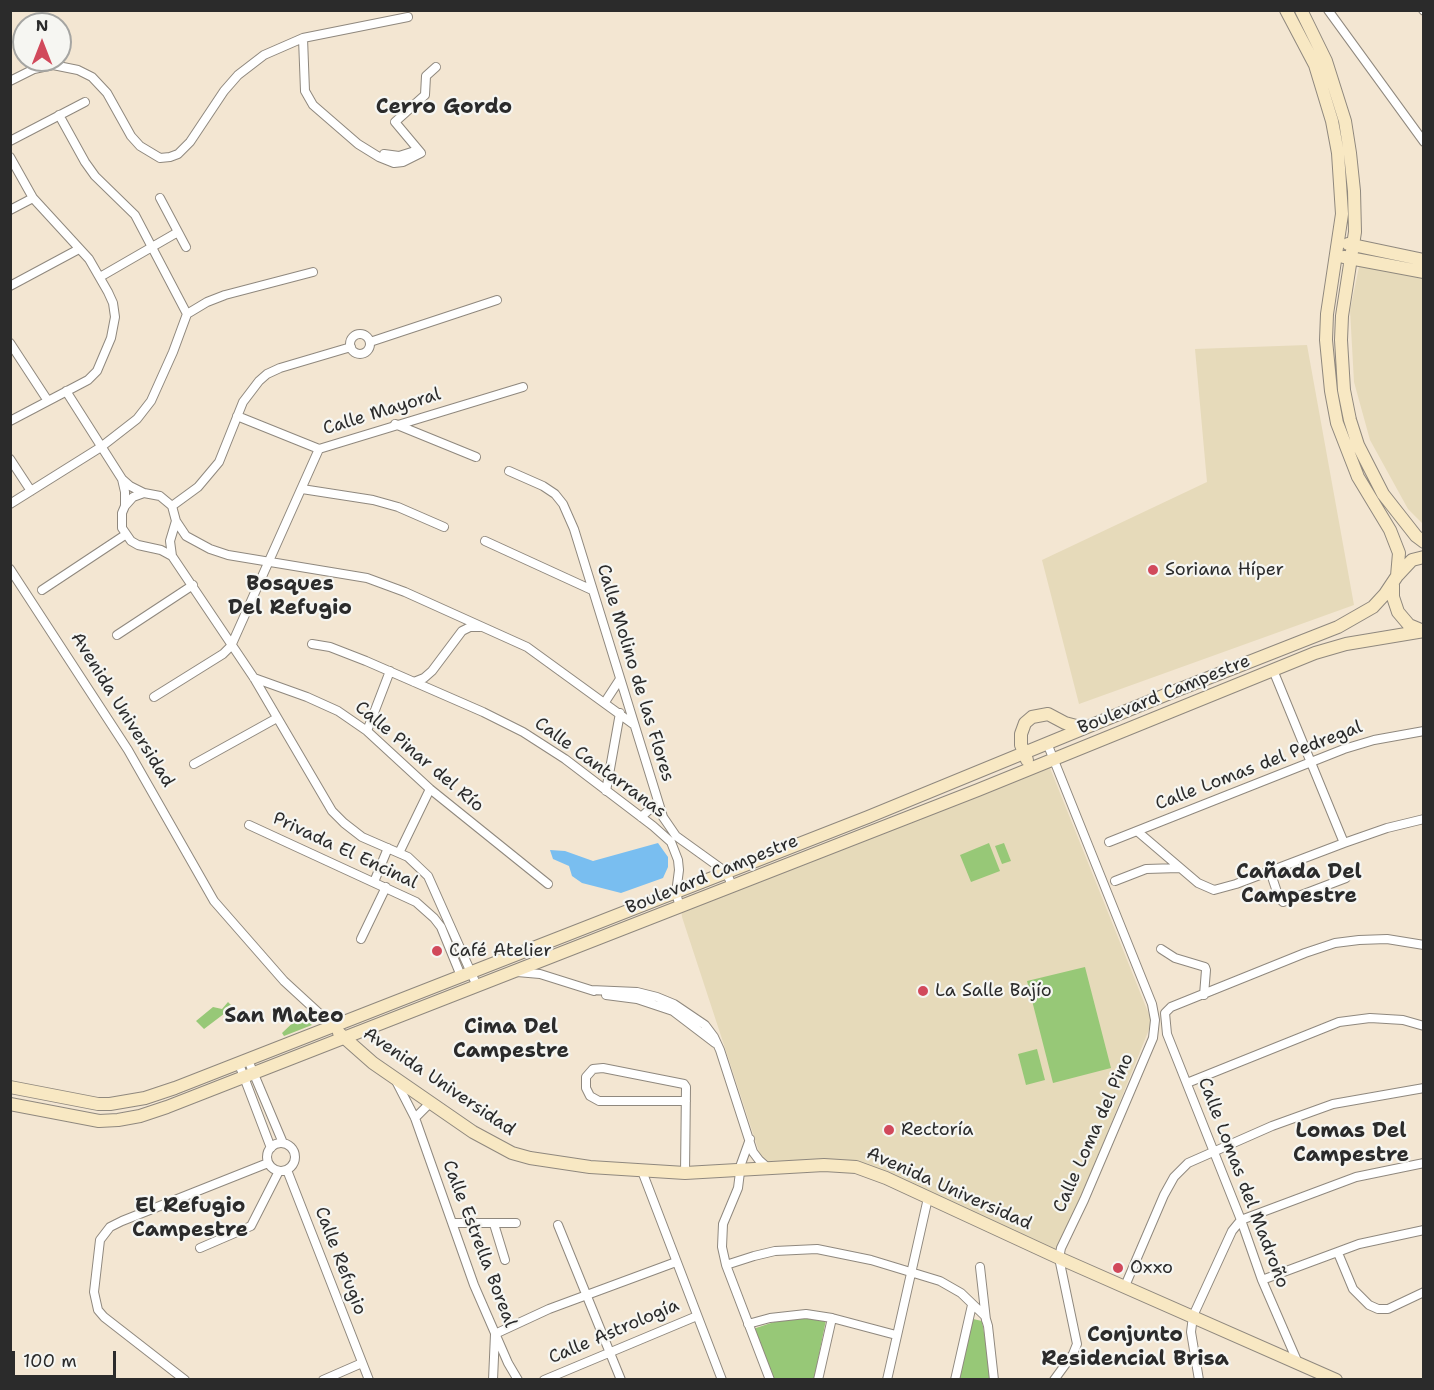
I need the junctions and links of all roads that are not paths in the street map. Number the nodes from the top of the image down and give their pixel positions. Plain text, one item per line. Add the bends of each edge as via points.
1 (1286, 10) edge
2 (1301, 10) edge
3 (1328, 10) edge
4 (408, 16) dead end
5 (305, 37) junction
6 (436, 67) dead end
7 (10, 81) edge
8 (85, 102) dead end
9 (59, 115) junction
10 (10, 141) edge
11 (1424, 142) edge
12 (10, 156) edge
13 (33, 198) junction
14 (160, 198) dead end
15 (10, 210) edge
16 (178, 232) junction
17 (1339, 242) junction
18 (1354, 245) junction
19 (152, 247) junction
20 (186, 247) dead end
21 (79, 249) junction
22 (1337, 256) junction
23 (1352, 259) junction
24 (1424, 260) edge
25 (313, 272) dead end
26 (1424, 272) edge
27 (100, 277) junction
28 (10, 286) edge
29 (497, 300) dead end
30 (187, 314) junction
31 (370, 342) junction
32 (10, 343) edge
33 (351, 347) junction
34 (524, 387) dead end
35 (66, 392) junction
36 (48, 401) junction
37 (237, 416) junction
38 (10, 421) edge
39 (395, 424) junction
40 (101, 447) junction
41 (319, 449) junction
42 (476, 457) dead end
43 (10, 459) edge
44 (509, 471) dead end
45 (122, 479) junction
46 (302, 489) junction
47 (31, 491) junction
48 (144, 493) junction
49 (10, 504) edge
50 (125, 506) junction
51 (172, 506) junction
52 (176, 521) junction
53 (444, 527) dead end
54 (125, 535) junction
55 (485, 541) dead end
56 (1424, 542) edge
57 (172, 556) junction
58 (1424, 557) edge
59 (269, 562) junction
60 (10, 569) edge
61 (1395, 580) junction
62 (193, 585) junction
63 (42, 590) dead end
64 (592, 590) junction
65 (483, 626) junction
66 (1423, 631) edge
67 (117, 635) dead end
68 (312, 644) dead end
69 (231, 646) junction
70 (432, 670) junction
71 (1273, 670) junction
72 (390, 671) junction
73 (255, 678) junction
74 (620, 679) junction
75 (414, 682) junction
76 (436, 691) junction
77 (154, 697) dead end
78 (605, 702) junction
79 (620, 713) junction
80 (277, 718) junction
81 (633, 724) junction
82 (1084, 728) junction
83 (367, 731) junction
84 (1424, 731) edge
85 (1047, 743) junction
86 (1023, 753) junction
87 (1054, 759) junction
88 (1310, 762) junction
89 (194, 764) dead end
90 (1031, 769) junction
91 (430, 789) junction
92 (606, 791) junction
93 (657, 803) junction
94 (641, 817) junction
95 (1424, 819) edge
96 (249, 825) dead end
97 (1137, 831) junction
98 (1109, 842) dead end
99 (1344, 843) junction
100 (388, 848) junction
101 (399, 853) junction
102 (1179, 868) junction
103 (1270, 871) junction
104 (726, 872) junction
105 (1346, 878) dead end
106 (1115, 880) dead end
107 (374, 882) junction
108 (548, 884) dead end
109 (732, 885) junction
110 (386, 887) junction
111 (676, 893) junction
112 (439, 899) junction
113 (680, 907) junction
114 (426, 909) junction
115 (361, 939) dead end
116 (1424, 945) edge
117 (1161, 949) dead end
118 (512, 956) junction
119 (535, 970) junction
120 (466, 974) junction
121 (477, 986) junction
122 (1203, 995) junction
123 (333, 1026) junction
124 (1424, 1026) edge
125 (342, 1038) junction
126 (244, 1062) junction
127 (249, 1075) junction
128 (395, 1078) junction
129 (1186, 1083) junction
130 (10, 1087) edge
131 (1424, 1088) edge
132 (686, 1101) junction
133 (430, 1102) junction
134 (10, 1104) edge
135 (415, 1118) junction
136 (750, 1139) junction
137 (283, 1143) junction
138 (271, 1148) junction
139 (1213, 1151) junction
140 (268, 1163) junction
141 (1424, 1163) edge
142 (768, 1168) junction
143 (283, 1171) junction
144 (642, 1171) junction
145 (740, 1171) junction
146 (685, 1173) junction
147 (928, 1198) junction
148 (1241, 1220) junction
149 (453, 1223) junction
150 (516, 1223) dead end
151 (494, 1224) junction
152 (558, 1225) dead end
153 (1424, 1230) edge
154 (200, 1248) dead end
155 (1338, 1253) junction
156 (1059, 1258) junction
157 (505, 1260) dead end
158 (676, 1262) junction
159 (726, 1265) junction
160 (980, 1267) dead end
161 (910, 1272) junction
162 (1262, 1280) junction
163 (1125, 1286) junction
164 (1424, 1292) edge
165 (587, 1296) junction
166 (972, 1305) junction
167 (696, 1316) junction
168 (1193, 1316) junction
169 (832, 1318) junction
170 (987, 1320) junction
171 (748, 1324) junction
172 (495, 1334) junction
173 (896, 1335) junction
174 (610, 1351) junction
175 (362, 1363) junction
176 (1298, 1363) junction
177 (720, 1379) edge
178 (185, 1380) edge
179 (323, 1380) edge
180 (369, 1380) edge
181 (493, 1380) edge
182 (518, 1380) edge
183 (544, 1380) edge
184 (621, 1380) edge
185 (770, 1380) edge
186 (818, 1380) edge
187 (887, 1380) edge
188 (955, 1380) edge
189 (994, 1380) edge
190 (1053, 1380) edge
191 (1200, 1380) edge
192 (1336, 1380) edge

1 - 17 street via 1315,64 1332,121 1342,192
2 - 18 street via 1326,61 1345,121 1354,191
3 - 11 street
4 - 5 street
5 - 6 street via 315,99 361,140 394,160 403,162 419,152 398,128 396,120 425,95 426,76
5 - 7 street via 264,55 238,75 190,142 170,158 159,158 140,146 101,85 85,74 53,65
8 - 9 street
9 - 10 street
9 - 19 street via 85,162 135,215
12 - 13 street
13 - 15 street
13 - 21 street
14 - 16 street
16 - 19 street
16 - 20 street
17 - 18 street
17 - 22 street
18 - 23 street
18 - 24 street
19 - 27 street
19 - 30 street
21 - 27 street
21 - 28 street
22 - 23 street
22 - 61 street via 1327,314 1331,391 1340,431 1358,477 1396,542 1399,563
23 - 26 street
23 - 56 street via 1341,340 1350,420 1383,494
25 - 30 street via 225,295
27 - 35 street via 115,311 111,338 97,371
29 - 31 street
30 - 40 street via 151,401 137,419
31 - 33 street via 363,354
31 - 33 street via 358,335 351,340
32 - 36 street
33 - 37 street via 267,374 252,388
34 - 39 street, Calle Mayoral
35 - 36 street
35 - 40 street
36 - 38 street
37 - 41 street
37 - 51 street via 219,462 198,487
39 - 41 street, Calle Mayoral
39 - 42 street
40 - 45 street
40 - 47 street
41 - 46 street, Calle Mayoral
43 - 47 street
44 - 64 street, Calle Molino de las Flores via 543,486 563,504
45 - 48 street
45 - 50 street
46 - 53 street via 373,500
46 - 59 street, Calle Mayoral
47 - 49 street
48 - 50 street
48 - 51 street via 160,495
50 - 54 street via 121,520
51 - 52 street
52 - 57 street via 170,541
52 - 59 street via 186,536 210,549
54 - 57 street via 138,545
54 - 63 street
55 - 64 street
57 - 62 street
58 - 61 street, Boulevard Campestre via 1412,560
59 - 65 street via 367,578
59 - 69 street, Calle Mayoral
60 - 123 street, Avenida Universidad via 128,750 214,901 284,981
61 - 66 street via 1393,597 1398,612 1408,624
61 - 82 street, Boulevard Campestre via 1373,607 1351,621
62 - 67 street
62 - 69 street
64 - 74 street, Calle Molino de las Flores
65 - 70 street via 462,631
65 - 78 street via 527,647
66 - 71 street, Boulevard Campestre via 1346,644
68 - 72 street, Calle Cantarranas via 330,647
69 - 73 street
69 - 77 street
70 - 75 street
70 - 76 street
71 - 87 street, Boulevard Campestre
71 - 88 street
72 - 75 street, Calle Cantarranas
72 - 83 street
73 - 80 street
73 - 83 street, Calle Pinar del Río via 338,711
74 - 78 street
74 - 81 street, Calle Molino de las Flores
75 - 76 street, Calle Cantarranas
76 - 92 street, Calle Cantarranas via 540,742
78 - 79 street
79 - 81 street
79 - 92 street
80 - 89 street
80 - 100 street via 332,811 362,837
81 - 93 street, Calle Molino de las Flores
82 - 85 street, Boulevard Campestre
82 - 86 street via 1048,714 1036,715 1022,729
83 - 91 street, Calle Pinar del Río
84 - 88 street, Calle Lomas del Pedregal via 1374,740
85 - 86 street, Boulevard Campestre
85 - 87 street
86 - 90 street
86 - 104 street, Boulevard Campestre
87 - 90 street, Boulevard Campestre
87 - 156 street, Calle Loma del Pino via 1145,985 1155,1020 1153,1038
88 - 97 street, Calle Lomas del Pedregal
88 - 99 street
90 - 109 street, Boulevard Campestre
91 - 101 street
91 - 108 street, Calle Pinar del Río
92 - 94 street, Calle Cantarranas
93 - 94 street
93 - 104 street, Calle Molino de las Flores via 676,836
94 - 111 street, Calle Cantarranas via 666,837 676,852
95 - 99 street
96 - 107 street, Privada El Encinal
97 - 98 street, Calle Lomas del Pedregal
97 - 102 street
99 - 103 street
100 - 101 street
100 - 107 street
101 - 112 street via 428,876
102 - 103 street via 1214,890
102 - 106 street via 1146,868
103 - 105 street via 1283,902
104 - 109 street, Calle Molino de las Flores
104 - 111 street, Boulevard Campestre
107 - 110 street, Privada El Encinal
109 - 113 street, Boulevard Campestre
110 - 114 street, Privada El Encinal
110 - 115 street
111 - 113 street, Calle Cantarranas
111 - 118 street, Boulevard Campestre
112 - 114 street
112 - 120 street
113 - 119 street, Boulevard Campestre
114 - 120 street via 441,927
116 - 122 street via 1387,939 1335,943
117 - 122 street via 1175,958 1205,967
118 - 119 street
118 - 120 street, Boulevard Campestre
119 - 121 street, Boulevard Campestre via 516,972
119 - 136 street via 591,990 637,992 674,1004 705,1025 717,1043
120 - 121 street
120 - 123 street, Boulevard Campestre
121 - 125 street, Boulevard Campestre
122 - 129 street, Calle Lomas del Madroño via 1165,1013 1167,1034
123 - 125 street, Avenida Universidad
123 - 126 street, Boulevard Campestre
124 - 129 street via 1370,1018 1339,1022
125 - 127 street, Boulevard Campestre
125 - 128 street, Avenida Universidad
126 - 127 street
126 - 130 street, Boulevard Campestre via 145,1098 111,1104 86,1103
127 - 134 street, Boulevard Campestre via 167,1107 118,1120 82,1119
127 - 137 street
127 - 138 street
128 - 133 street, Avenida Universidad
128 - 135 street, Calle Estrella Boreal
129 - 139 street, Calle Lomas del Madroño
131 - 139 street via 1333,1104
132 - 132 street via 683,1083 603,1068 593,1069 586,1077 590,1096 599,1101
132 - 146 street
133 - 135 street
133 - 144 street, Avenida Universidad via 512,1153 590,1167
135 - 149 street, Calle Estrella Boreal
136 - 142 street via 753,1152
136 - 145 street
137 - 138 street
137 - 143 street via 295,1153 294,1163
138 - 140 street
139 - 148 street, Calle Lomas del Madroño
139 - 163 street via 1188,1163 1174,1178
140 - 143 street
140 - 178 street via 122,1221 100,1240 94,1292 98,1310
141 - 148 street via 1356,1177
142 - 145 street, Avenida Universidad
142 - 147 street, Avenida Universidad via 856,1167
143 - 154 street via 251,1226
143 - 175 street, Calle Refugio
144 - 146 street, Avenida Universidad
144 - 158 street
145 - 146 street, Avenida Universidad
145 - 159 street via 738,1188 723,1224
147 - 156 street, Avenida Universidad
147 - 161 street
148 - 162 street, Calle Lomas del Madroño
148 - 168 street via 1232,1230
149 - 151 street
149 - 172 street, Calle Estrella Boreal
150 - 151 street
151 - 157 street
152 - 165 street
153 - 155 street via 1380,1238
155 - 162 street
155 - 164 street via 1353,1289 1369,1305 1388,1309
156 - 163 street, Avenida Universidad
156 - 190 street via 1077,1344
158 - 165 street
158 - 167 street
159 - 161 street via 775,1251 817,1249
159 - 171 street
160 - 170 street
161 - 166 street via 952,1287
161 - 173 street
162 - 176 street, Calle Lomas del Madroño
163 - 168 street, Avenida Universidad
165 - 172 street
165 - 174 street
166 - 170 street
166 - 188 street
167 - 174 street, Calle Astrología
167 - 177 street
168 - 176 street, Avenida Universidad
168 - 191 street via 1191,1332
169 - 171 street via 798,1314
169 - 173 street
169 - 186 street
170 - 189 street
171 - 185 street
172 - 181 street
172 - 182 street, Calle Estrella Boreal
173 - 187 street
174 - 183 street, Calle Astrología
174 - 184 street
175 - 179 street
175 - 180 street, Calle Refugio
176 - 192 street, Avenida Universidad

